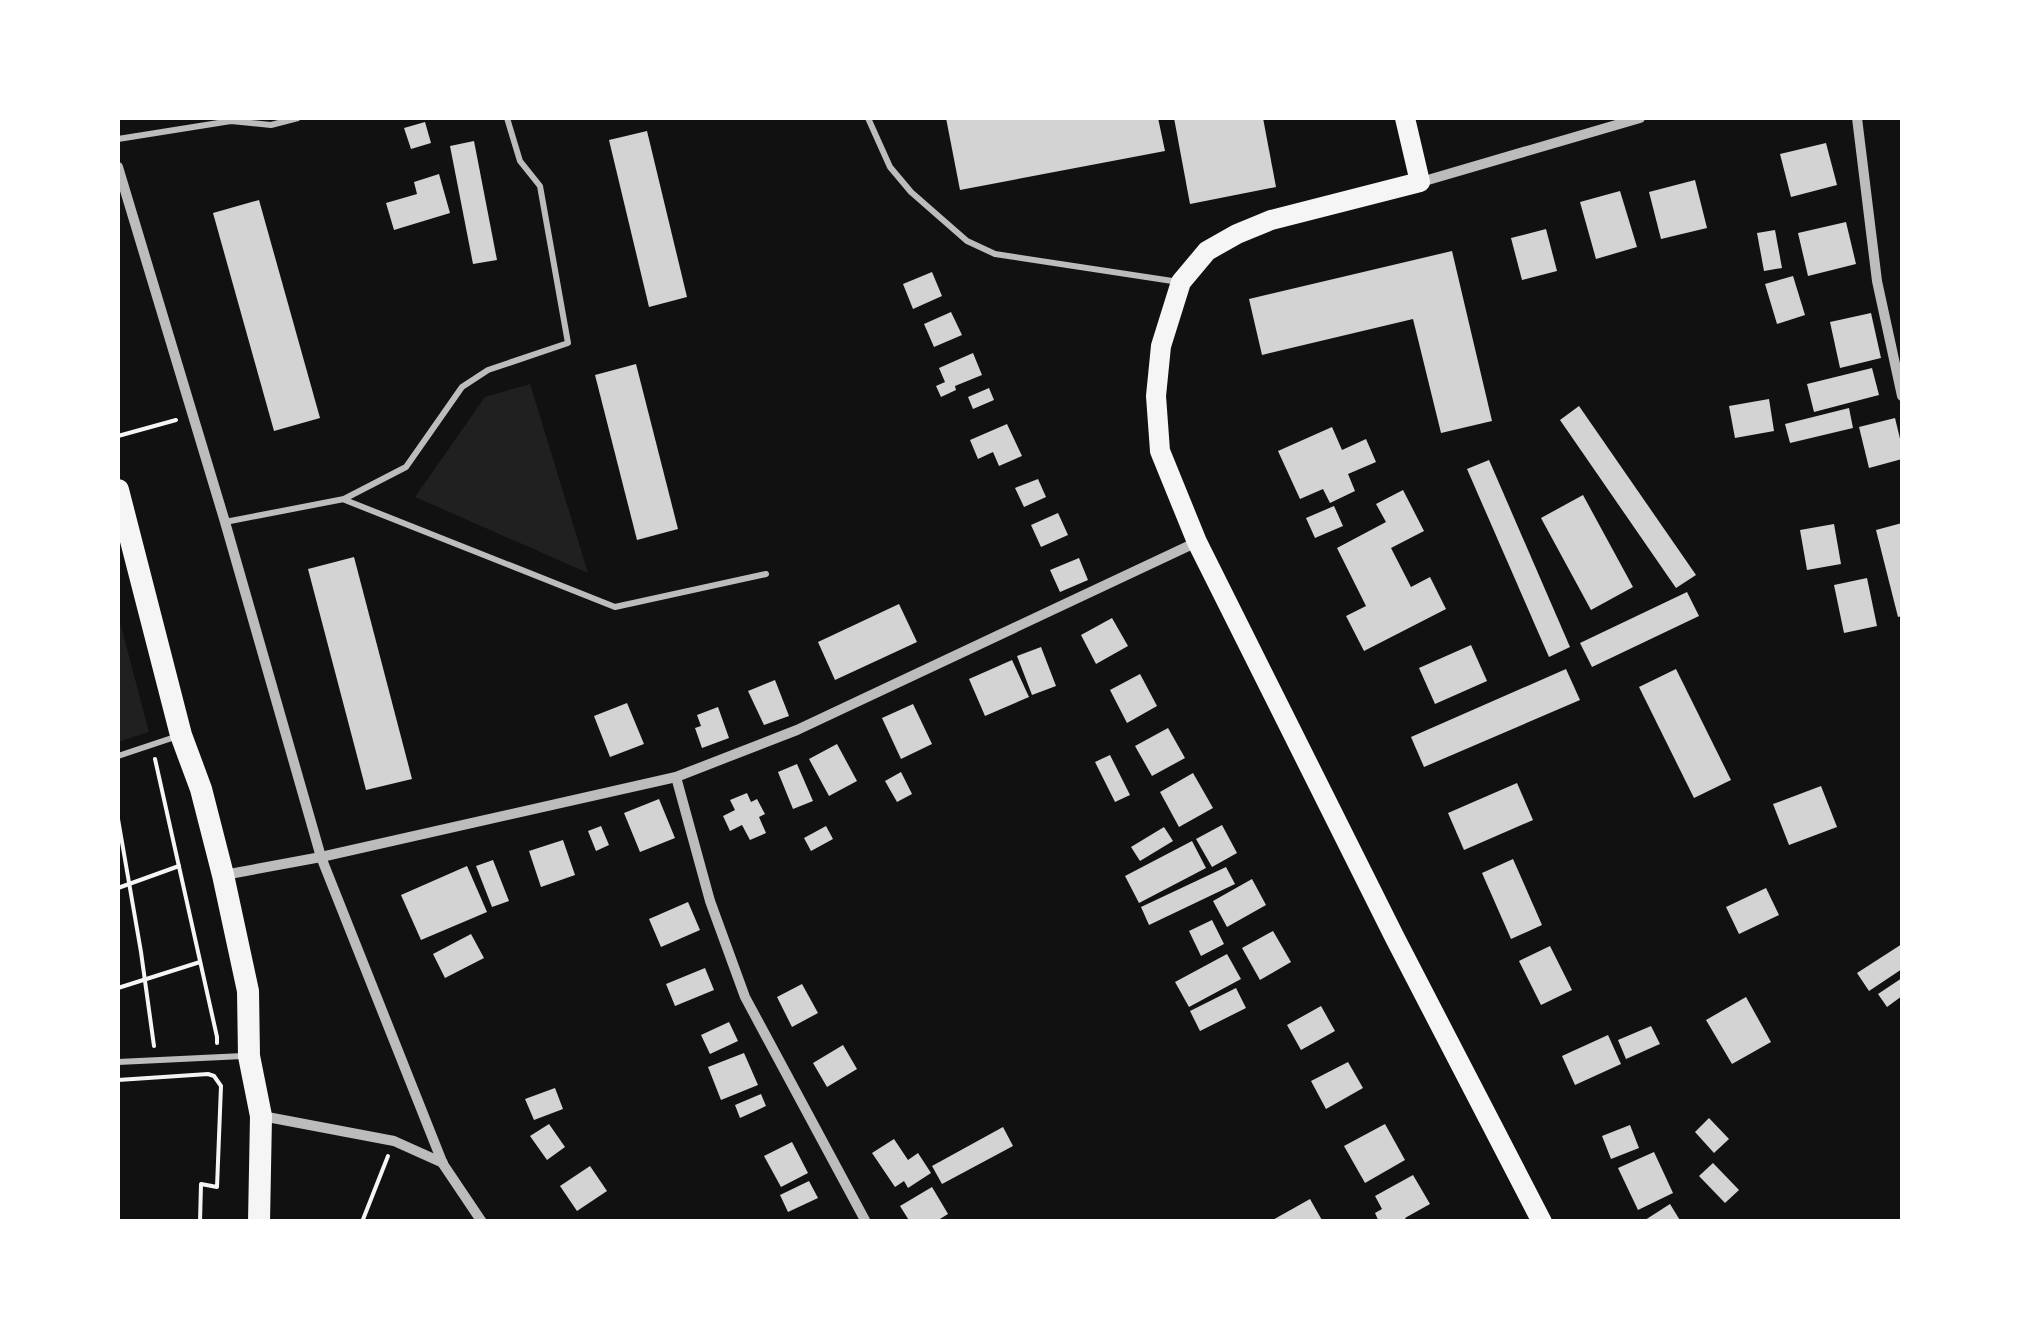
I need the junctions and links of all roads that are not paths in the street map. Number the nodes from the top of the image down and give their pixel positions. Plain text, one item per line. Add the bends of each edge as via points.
1 (298, 118) edge
2 (507, 118) edge
3 (868, 118) edge
4 (1406, 118) edge
5 (1640, 118) edge
6 (1857, 118) edge
7 (118, 139) edge
8 (118, 167) edge
9 (1420, 182) junction
10 (1182, 282) junction
11 (1902, 396) edge
12 (118, 490) edge
13 (344, 499) junction
14 (224, 522) junction
15 (1197, 542) junction
16 (766, 574) dead end
17 (181, 736) junction
18 (118, 756) edge
19 (676, 777) junction
20 (321, 857) junction
21 (223, 876) junction
22 (250, 1056) junction
23 (118, 1062) edge
24 (261, 1116) junction
25 (444, 1164) junction
26 (259, 1222) edge
27 (482, 1222) edge
28 (866, 1222) edge
29 (1542, 1222) edge

1 - 7 lane
2 - 13 lane via 520,161 540,186 568,344 488,370 462,387 406,467
3 - 10 lane via 890,167 967,241 996,254
4 - 9 main road
5 - 9 street
6 - 11 street via 1877,280
8 - 14 street
9 - 10 main road via 1237,234 1207,251
10 - 15 main road via 1161,346 1156,396 1160,451
12 - 17 main road
13 - 14 lane
13 - 16 lane via 615,607
14 - 20 street
15 - 19 street via 798,730
15 - 29 main road
17 - 18 lane
17 - 21 main road
19 - 20 street
19 - 28 street via 745,997
20 - 21 street
20 - 25 street
21 - 22 main road via 248,991
22 - 23 lane
22 - 24 main road
24 - 25 street via 394,1141
24 - 26 main road
25 - 27 street

